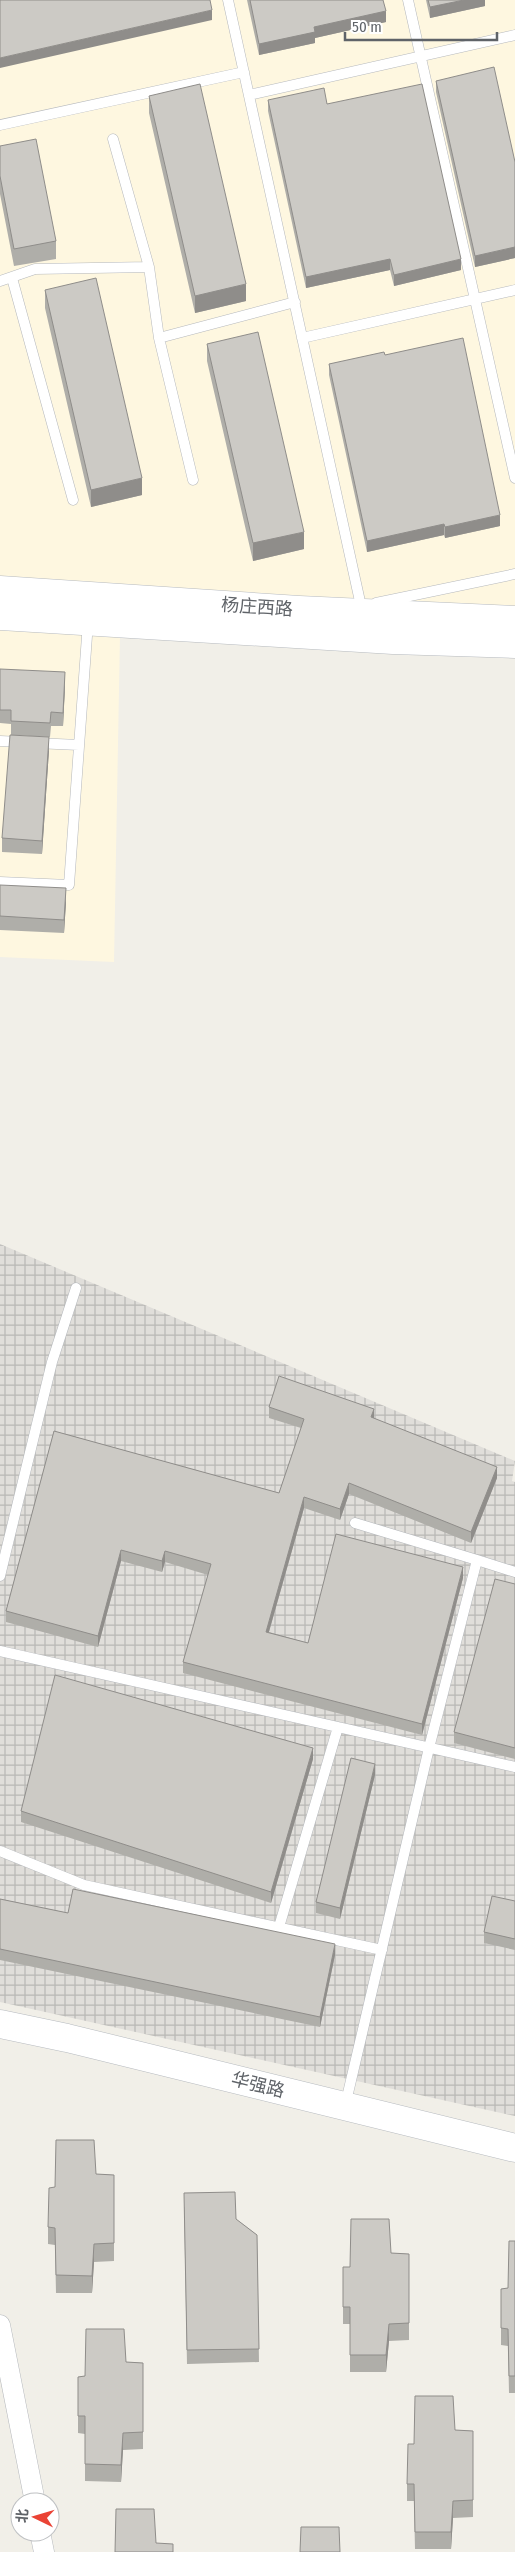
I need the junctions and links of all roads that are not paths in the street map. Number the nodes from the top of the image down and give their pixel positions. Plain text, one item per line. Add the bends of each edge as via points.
1 (228, 0) edge
2 (408, 0) edge
3 (515, 35) edge
4 (421, 56) junction
5 (244, 72) junction
6 (249, 95) junction
7 (0, 125) edge
8 (113, 139) dead end
9 (149, 267) junction
10 (12, 278) junction
11 (0, 281) edge
12 (515, 290) edge
13 (475, 299) junction
14 (295, 302) junction
15 (159, 338) junction
16 (302, 338) junction
17 (515, 478) edge
18 (193, 480) dead end
19 (73, 500) dead end
20 (515, 574) edge
21 (0, 590) edge
22 (351, 609) junction
23 (0, 616) edge
24 (515, 620) edge
25 (88, 621) junction
26 (515, 644) edge
27 (0, 741) edge
28 (79, 745) junction
29 (0, 882) edge
30 (76, 1288) dead end
31 (355, 1524) dead end
32 (477, 1560) junction
33 (515, 1572) edge
34 (0, 1576) edge
35 (0, 1650) edge
36 (338, 1727) junction
37 (429, 1748) junction
38 (515, 1767) edge
39 (0, 1851) edge
40 (279, 1927) junction
41 (382, 1950) junction
42 (0, 2024) edge
43 (344, 2106) junction
44 (515, 2148) edge
45 (0, 2325) edge
46 (33, 2492) edge

1 - 5 lane
2 - 4 lane
3 - 4 lane
4 - 6 lane
4 - 13 lane
5 - 6 lane
5 - 7 lane
6 - 14 lane
8 - 9 lane
9 - 10 lane via 35,270
9 - 15 lane
10 - 11 lane
10 - 19 lane
12 - 13 lane
13 - 16 lane
13 - 17 lane
14 - 15 lane
14 - 16 lane
15 - 18 lane
16 - 22 lane
20 - 22 lane
21 - 22 street, 杨庄西路
22 - 24 street, 杨庄西路
23 - 25 street, 杨庄西路
25 - 26 street, 杨庄西路 via 392,640
25 - 28 lane
27 - 28 lane
28 - 29 lane via 69,886
30 - 34 lane via 52,1362
31 - 32 lane
32 - 33 lane
32 - 37 lane
35 - 36 lane
36 - 37 lane
36 - 40 lane
37 - 38 lane
37 - 41 lane
39 - 40 lane via 84,1885
40 - 41 lane
41 - 43 lane
42 - 43 street, 华强路
43 - 44 street, 华强路
45 - 46 street

